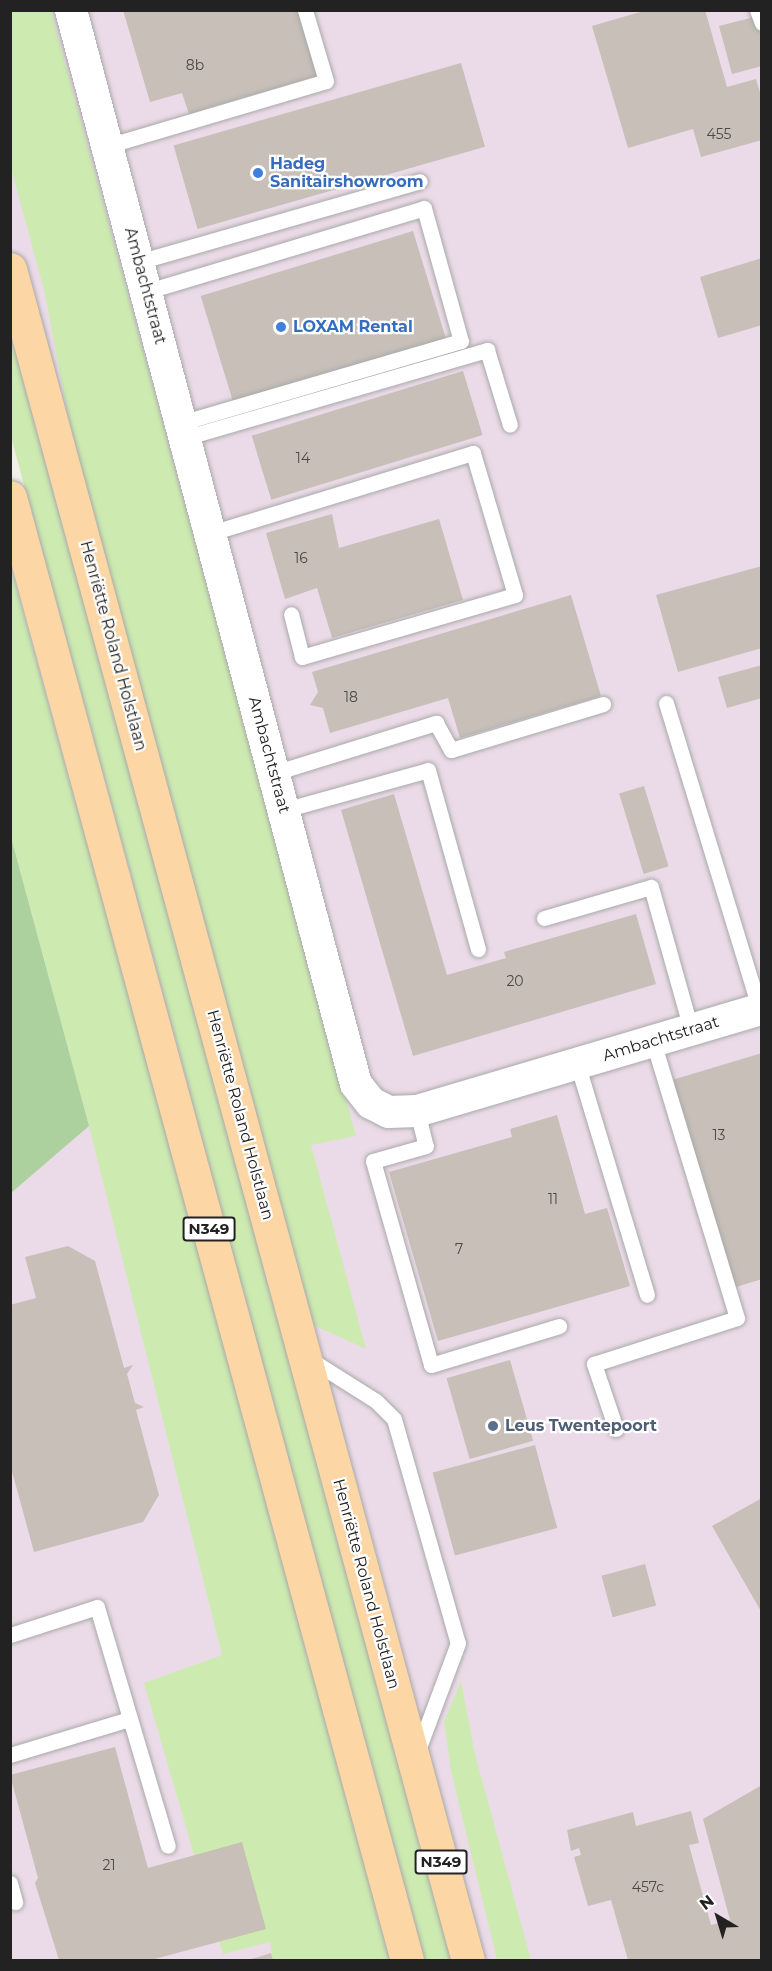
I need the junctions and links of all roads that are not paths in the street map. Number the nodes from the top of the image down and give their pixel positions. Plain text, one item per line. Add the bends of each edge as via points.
1 (71, 10) edge
2 (305, 10) edge
3 (757, 10) edge
4 (762, 23) edge
5 (107, 146) junction
6 (420, 181) dead end
7 (10, 269) edge
8 (143, 276) junction
9 (510, 425) dead end
10 (182, 431) junction
11 (10, 497) edge
12 (211, 533) junction
13 (291, 614) dead end
14 (666, 703) dead end
15 (603, 704) dead end
16 (274, 773) junction
17 (284, 810) junction
18 (544, 918) dead end
19 (478, 949) dead end
20 (761, 1009) edge
21 (691, 1029) junction
22 (653, 1042) junction
23 (576, 1063) junction
24 (417, 1111) junction
25 (647, 1295) dead end
26 (559, 1326) dead end
27 (306, 1357) junction
28 (616, 1429) dead end
29 (10, 1635) edge
30 (129, 1719) junction
31 (10, 1755) edge
32 (413, 1764) junction
33 (168, 1846) dead end
34 (10, 1883) edge
35 (15, 1902) dead end
36 (407, 1960) edge
37 (468, 1960) edge

1 - 5 street, Ambachtstraat
2 - 5 lane via 326,81
3 - 4 lane
5 - 8 street, Ambachtstraat
6 - 8 lane
7 - 27 main road, Henriëtte Roland Holstlaan / N349
8 - 10 street, Ambachtstraat
8 - 10 lane via 424,208 461,341
9 - 10 lane via 487,350
10 - 12 street, Ambachtstraat
11 - 36 main road, N349
12 - 13 lane via 474,453 515,596 302,657
12 - 16 street, Ambachtstraat
14 - 20 lane
15 - 16 lane via 451,750 436,723
16 - 17 street, Ambachtstraat
17 - 19 lane via 428,770
17 - 24 street, Ambachtstraat via 356,1084 371,1102 389,1112
18 - 21 lane via 651,887
20 - 21 street, Ambachtstraat
21 - 22 street, Ambachtstraat
22 - 23 street, Ambachtstraat
22 - 28 lane via 737,1318 594,1364
23 - 24 street, Ambachtstraat
23 - 25 lane
24 - 26 lane via 426,1146 373,1161 431,1365
27 - 32 main road, Henriëtte Roland Holstlaan / N349
27 - 32 lane via 376,1401 394,1419 458,1643
29 - 30 lane via 97,1607
30 - 31 lane
30 - 33 lane
32 - 37 main road, Henriëtte Roland Holstlaan / N349
34 - 35 lane

